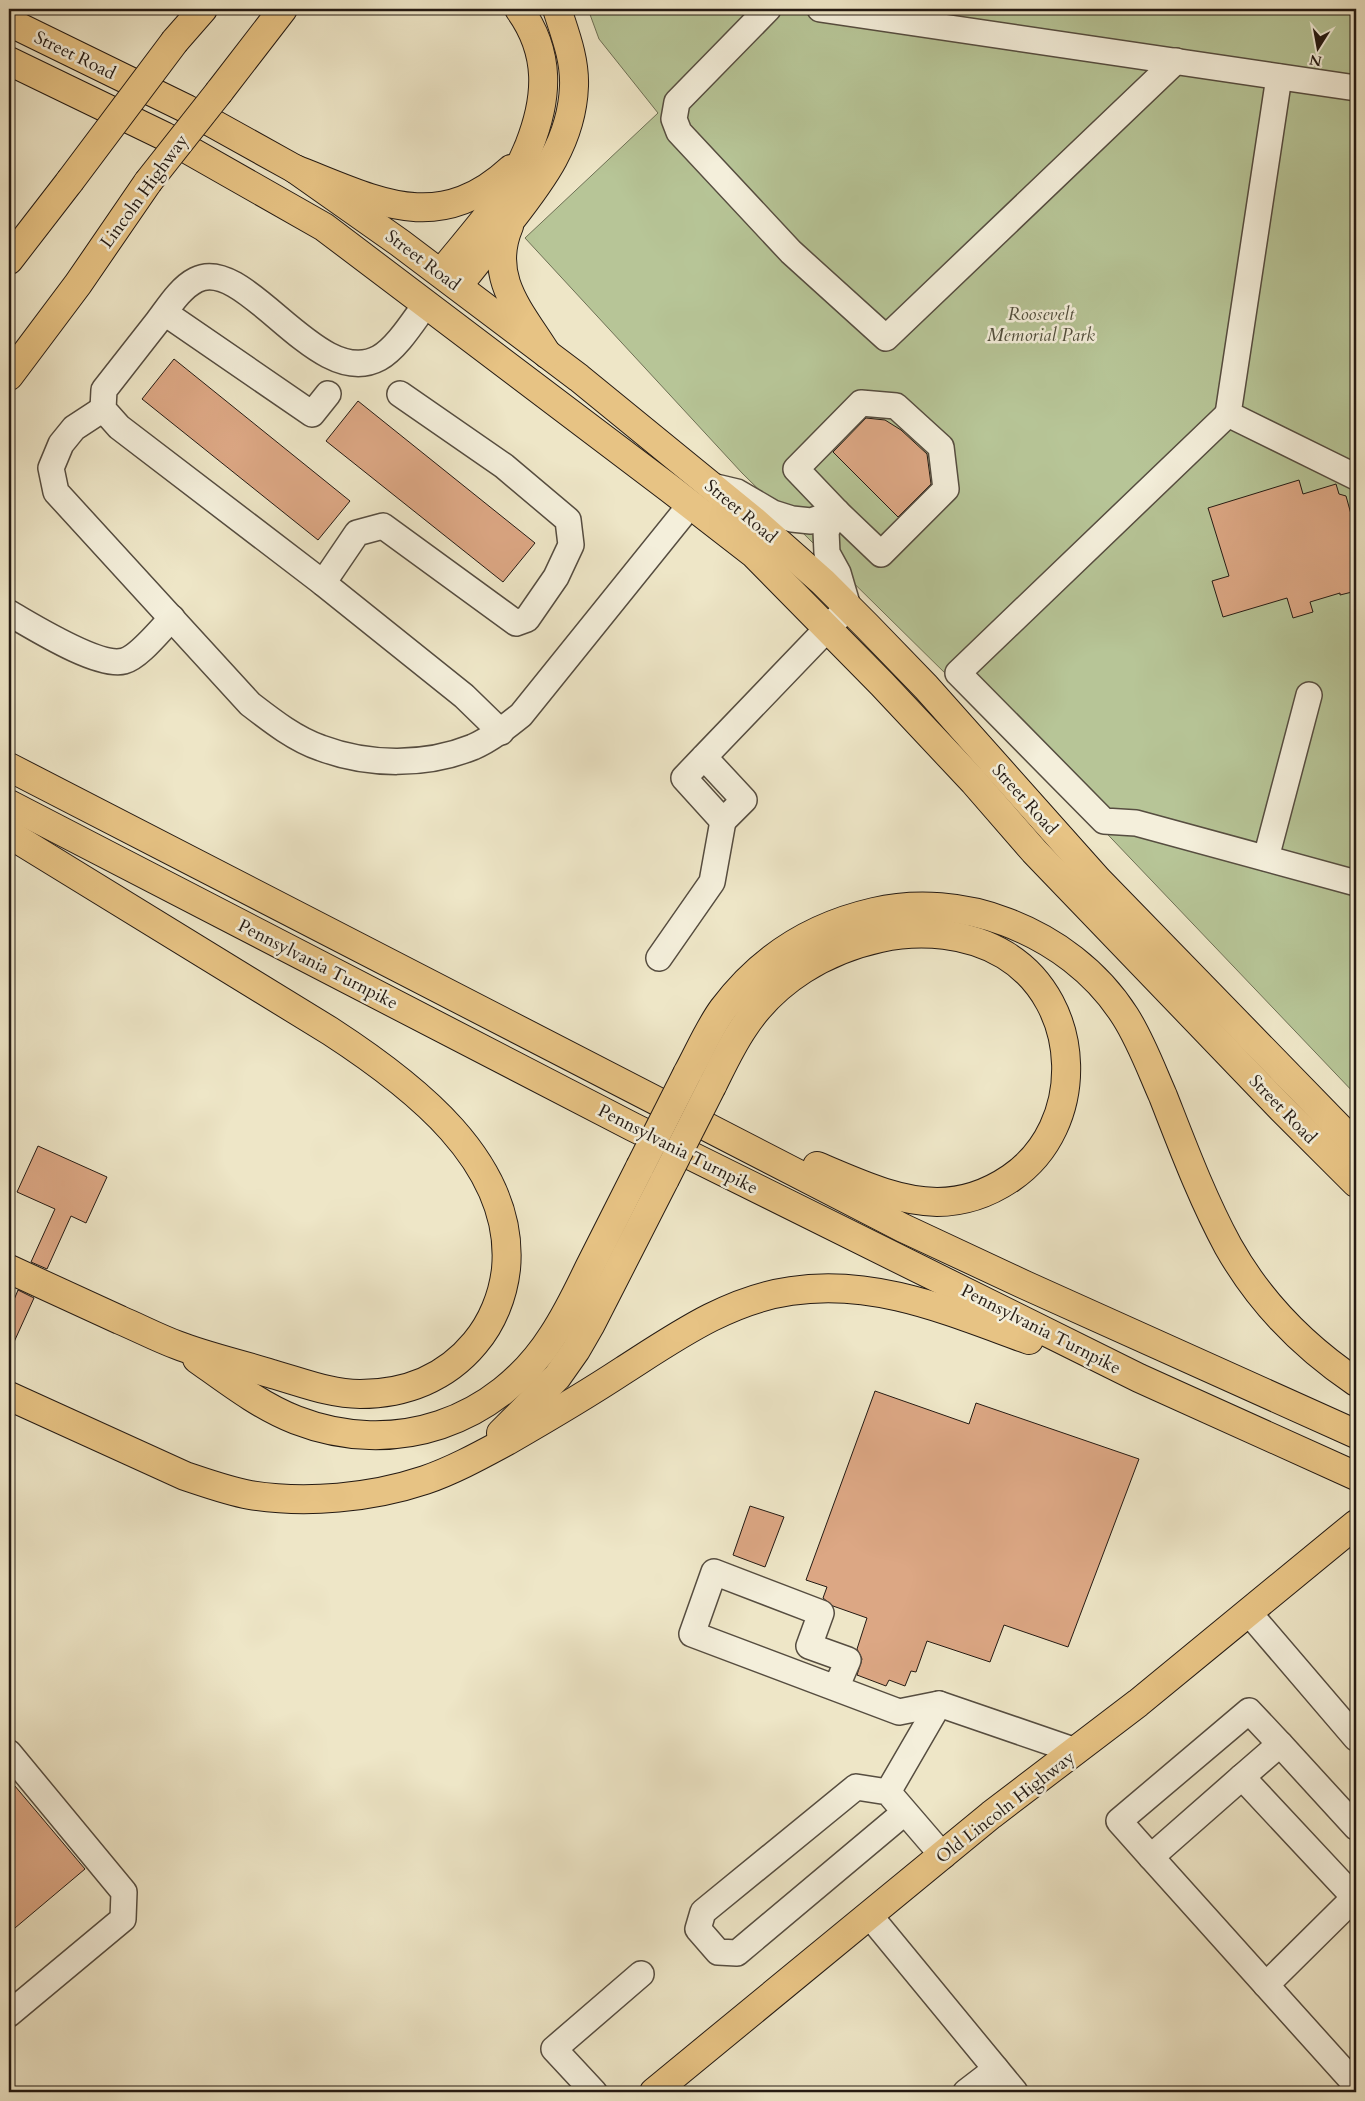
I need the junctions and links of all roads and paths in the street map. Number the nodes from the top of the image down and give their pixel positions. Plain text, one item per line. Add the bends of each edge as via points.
1 (176, 9) edge
2 (203, 9) edge
3 (292, 9) edge
4 (519, 9) edge
5 (557, 9) edge
6 (768, 9) edge
7 (820, 9) edge
8 (276, 18) edge
9 (9, 22) edge
10 (175, 41) junction
11 (9, 61) edge
12 (1176, 61) junction
13 (1279, 77) junction
14 (1356, 88) edge
15 (532, 137) junction
16 (295, 169) junction
17 (512, 218) junction
18 (9, 260) edge
19 (449, 280) junction
20 (426, 304) junction
21 (164, 313) junction
22 (548, 354) junction
23 (9, 376) edge
24 (328, 394) dead end
25 (400, 394) dead end
26 (104, 409) junction
27 (1228, 414) junction
28 (1356, 477) edge
29 (711, 486) junction
30 (690, 504) junction
31 (837, 512) junction
32 (323, 584) junction
33 (848, 606) junction
34 (9, 613) edge
35 (172, 618) junction
36 (826, 628) junction
37 (1309, 695) dead end
38 (500, 732) junction
39 (9, 767) edge
40 (9, 804) edge
41 (9, 834) edge
42 (1266, 858) junction
43 (1356, 883) edge
44 (658, 958) dead end
45 (663, 1105) junction
46 (1356, 1145) edge
47 (1356, 1183) edge
48 (9, 1269) edge
49 (177, 1345) junction
50 (1139, 1378) junction
51 (1356, 1382) edge
52 (9, 1396) edge
53 (1356, 1434) edge
54 (477, 1457) junction
55 (1356, 1476) edge
56 (1356, 1524) edge
57 (1249, 1613) junction
58 (836, 1688) junction
59 (939, 1704) junction
60 (1356, 1738) edge
61 (1280, 1744) junction
62 (1076, 1751) junction
63 (9, 1753) edge
64 (1242, 1778) junction
65 (888, 1792) junction
66 (905, 1812) junction
67 (1356, 1828) edge
68 (943, 1856) junction
69 (1151, 1857) junction
70 (1356, 1897) edge
71 (870, 1916) junction
72 (641, 1974) dead end
73 (1266, 1985) junction
74 (9, 2014) edge
75 (996, 2069) junction
76 (1356, 2084) edge
77 (663, 2089) edge
78 (594, 2092) edge
79 (966, 2092) edge
80 (1015, 2092) edge

1 - 10 main road
2 - 10 main road
3 - 8 main road, Lincoln Highway
4 - 15 main road via 534,36 544,76 539,116
5 - 17 main road via 573,64 572,106 560,148 550,167
6 - 12 lane via 677,102 674,118 678,132 791,252 886,338
7 - 12 lane
8 - 23 main road, Lincoln Highway, bridge via 148,182 78,284
9 - 16 main road, Street Road via 187,109
10 - 18 main road, bridge
11 - 20 main road, Street Road via 164,136 256,187 324,227
12 - 13 lane
13 - 14 lane
13 - 27 lane
15 - 16 main road via 516,162 496,182 461,202 440,207 402,207 382,202
15 - 19 main road via 522,163
16 - 19 main road, Street Road
17 - 19 main road
17 - 22 main road via 502,246 502,274 513,300
19 - 20 main road
19 - 22 main road, Street Road
20 - 21 lane via 380,358 351,364 324,353 231,282 219,278 206,276 195,280
20 - 30 main road, Street Road
21 - 24 lane via 312,414
21 - 26 lane via 104,390
22 - 29 main road, Street Road
25 - 32 lane via 504,466 568,520 572,544 556,577 527,619 516,623 383,526 357,533
26 - 32 lane via 119,427
26 - 35 lane via 74,428 61,444 51,468 56,492
27 - 28 lane
27 - 42 lane via 958,673 1104,821 1136,823
29 - 31 lane via 737,492 792,520 811,521
29 - 33 main road, Street Road
30 - 36 main road, Street Road via 754,554
30 - 38 lane via 521,715
31 - 31 lane via 881,554 946,489 942,447 896,406 861,403 796,469
31 - 33 lane via 826,531 827,552 838,573
32 - 38 lane via 464,696
33 - 36 lane
33 - 46 main road, Street Road via 926,687 1098,880
34 - 35 lane via 76,649 116,662 136,654
35 - 38 lane via 250,704 279,727 320,748 366,760 416,762 474,746
36 - 44 lane via 684,778 723,821 712,882
36 - 47 main road, Street Road via 974,782 1041,858
37 - 42 lane
39 - 45 main road, Pennsylvania Turnpike
40 - 50 main road, Pennsylvania Turnpike via 633,1127
41 - 49 main road via 330,1031 397,1078 445,1122 466,1147 482,1171 501,1215 507,1256 501,1293 488,1325 468,1351 442,1373 411,1387 377,1394 340,1392
42 - 43 lane
45 - 53 main road, Pennsylvania Turnpike via 912,1232
45 - 54 main road, bridge via 890,1195 923,1201 954,1201 1001,1184 1029,1163 1041,1149 1063,1102 1066,1051 1058,1019 1042,989 1007,956 979,942 915,934 889,936 840,949 796,973 745,1026 712,1086 665,1179 591,1324 576,1350 538,1398
48 - 49 main road
49 - 51 main road, bridge via 276,1412 320,1428 345,1433 396,1435 449,1423 474,1411 498,1395 536,1359 567,1312 707,1034 739,990 780,951 830,924 885,909 915,907 973,912 1025,929 1070,956 1110,996 1144,1052 1200,1189 1247,1277 1289,1327
50 - 54 main road via 892,1294 843,1287 791,1291 739,1304 694,1326 563,1410
50 - 55 main road, Pennsylvania Turnpike
52 - 54 main road via 184,1476 228,1490 266,1497 336,1497 388,1490 425,1480
56 - 57 main road, Old Lincoln Highway
57 - 60 lane
57 - 62 main road, Old Lincoln Highway
58 - 58 lane via 692,1634 714,1572 822,1613 808,1646 848,1660
58 - 59 lane via 899,1712
59 - 62 lane
59 - 65 lane
61 - 64 lane
61 - 67 lane
61 - 69 lane via 1249,1711 1119,1821
62 - 68 main road, Old Lincoln Highway
63 - 74 lane via 124,1892 123,1919
64 - 69 lane
64 - 70 lane
65 - 66 lane
65 - 66 lane via 856,1788 703,1912 698,1929 718,1952 738,1953
66 - 68 lane
68 - 71 main road, Old Lincoln Highway
69 - 73 lane
70 - 73 lane
71 - 75 lane
71 - 77 main road, Old Lincoln Highway
72 - 78 lane via 554,2049
73 - 76 lane
75 - 79 lane
75 - 80 lane

